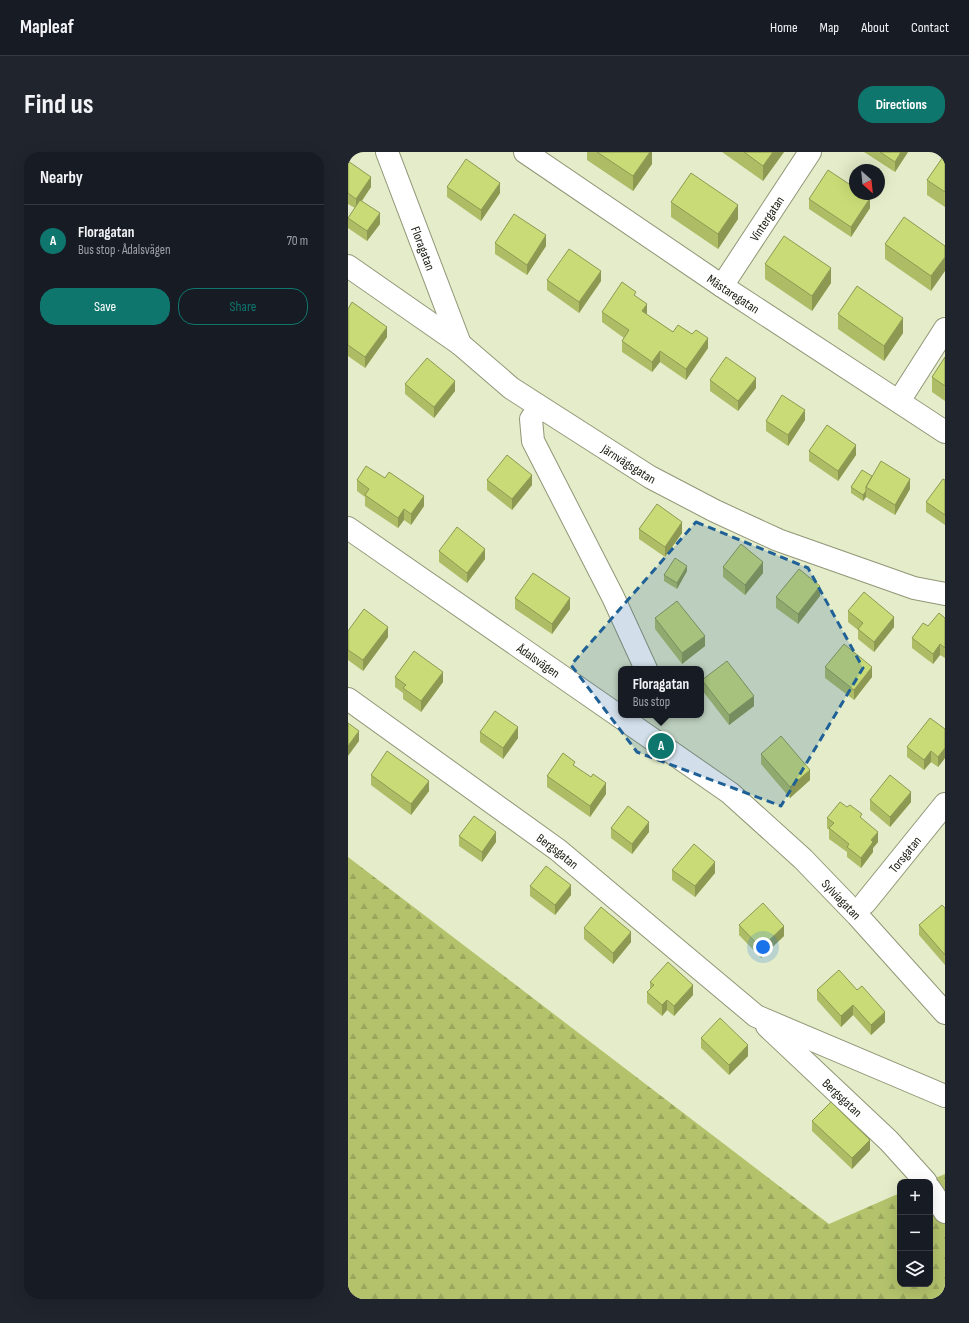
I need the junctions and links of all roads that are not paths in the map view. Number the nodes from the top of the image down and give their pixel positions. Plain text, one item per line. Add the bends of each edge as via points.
1 (387, 152) edge
2 (525, 152) edge
3 (810, 152) edge
4 (549, 158) edge
5 (348, 266) edge
6 (722, 286) junction
7 (945, 329) edge
8 (460, 344) junction
9 (898, 401) junction
10 (540, 407) junction
11 (945, 432) edge
12 (348, 528) edge
13 (945, 594) edge
14 (645, 666) edge
15 (348, 699) edge
16 (618, 715) edge
17 (622, 718) edge
18 (730, 793) joint
19 (945, 804) edge
20 (865, 903) dead end
21 (945, 1013) edge
22 (753, 1014) junction
23 (945, 1096) edge
24 (923, 1179) edge
25 (933, 1194) edge
26 (945, 1212) edge

1 - 8 street, Floragatan
2 - 4 street, Mästaregatan
3 - 6 street, Vintergatan
4 - 6 street, Mästaregatan
5 - 8 street, Järnvägsgatan
6 - 9 street, Mästaregatan
7 - 9 street
8 - 10 street, Järnvägsgatan via 511,388
9 - 11 street, Mästaregatan
10 - 13 street, Järnvägsgatan via 650,477 715,512 778,540 844,564 914,588
10 - 14 street via 531,419 533,441 613,597
12 - 16 street, Ådalsvägen
15 - 22 street, Bergsgatan via 558,850
17 - 18 street, Ådalsvägen
18 - 21 street, Sylviagatan via 808,864 857,914
19 - 20 street, Torsgatan
22 - 23 street, Bergsgatan
22 - 24 street, Bergsgatan via 889,1141
25 - 26 street

